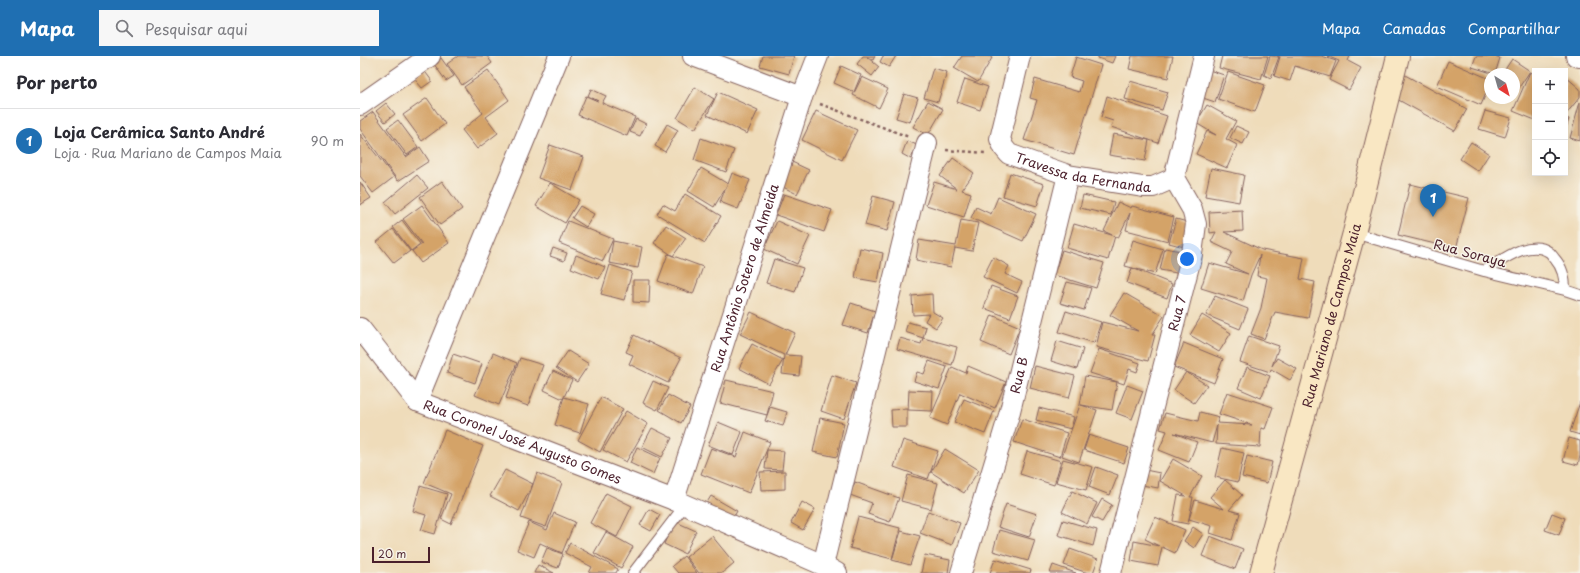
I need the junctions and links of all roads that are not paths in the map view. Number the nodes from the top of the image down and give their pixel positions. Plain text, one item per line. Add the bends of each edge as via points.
1 (430, 56) edge
2 (559, 56) edge
3 (693, 56) edge
4 (818, 56) edge
5 (1020, 56) edge
6 (1204, 56) edge
7 (1398, 56) edge
8 (1576, 56) edge
9 (1580, 58) edge
10 (802, 97) junction
11 (360, 105) edge
12 (927, 143) road end
13 (1068, 175) junction
14 (1174, 178) junction
15 (1354, 233) junction
16 (1484, 271) junction
17 (1565, 290) junction
18 (1580, 295) edge
19 (360, 328) edge
20 (417, 401) junction
21 (679, 503) junction
22 (830, 569) edge
23 (633, 573) edge
24 (961, 573) edge
25 (1112, 573) edge
26 (1261, 573) edge

1 - 11 street
2 - 20 street, Rua Coronel José Augusto Gomes
3 - 10 street
4 - 10 street, Rua Antônio Sotero de Almeida
5 - 13 street, Travessa da Fernanda via 1004,146
6 - 14 street
7 - 15 street, Rua Mariano de Campos Maia
8 - 9 street
10 - 21 street, Rua Antônio Sotero de Almeida
12 - 22 street
13 - 14 street, Travessa da Fernanda via 1144,187 1153,187
13 - 24 street, Rua B via 1009,415
14 - 25 street, Rua 7 via 1192,210 1196,224 1192,254
15 - 16 lane, Rua Soraya
15 - 26 street, Rua Mariano de Campos Maia
16 - 17 lane, Rua Soraya
16 - 17 lane via 1512,254 1526,248 1538,247 1549,252 1559,263 1565,277
17 - 18 lane, Rua Soraya
19 - 20 street
20 - 21 street, Rua Coronel José Augusto Gomes
21 - 22 street, Rua Coronel José Augusto Gomes
21 - 23 lane

